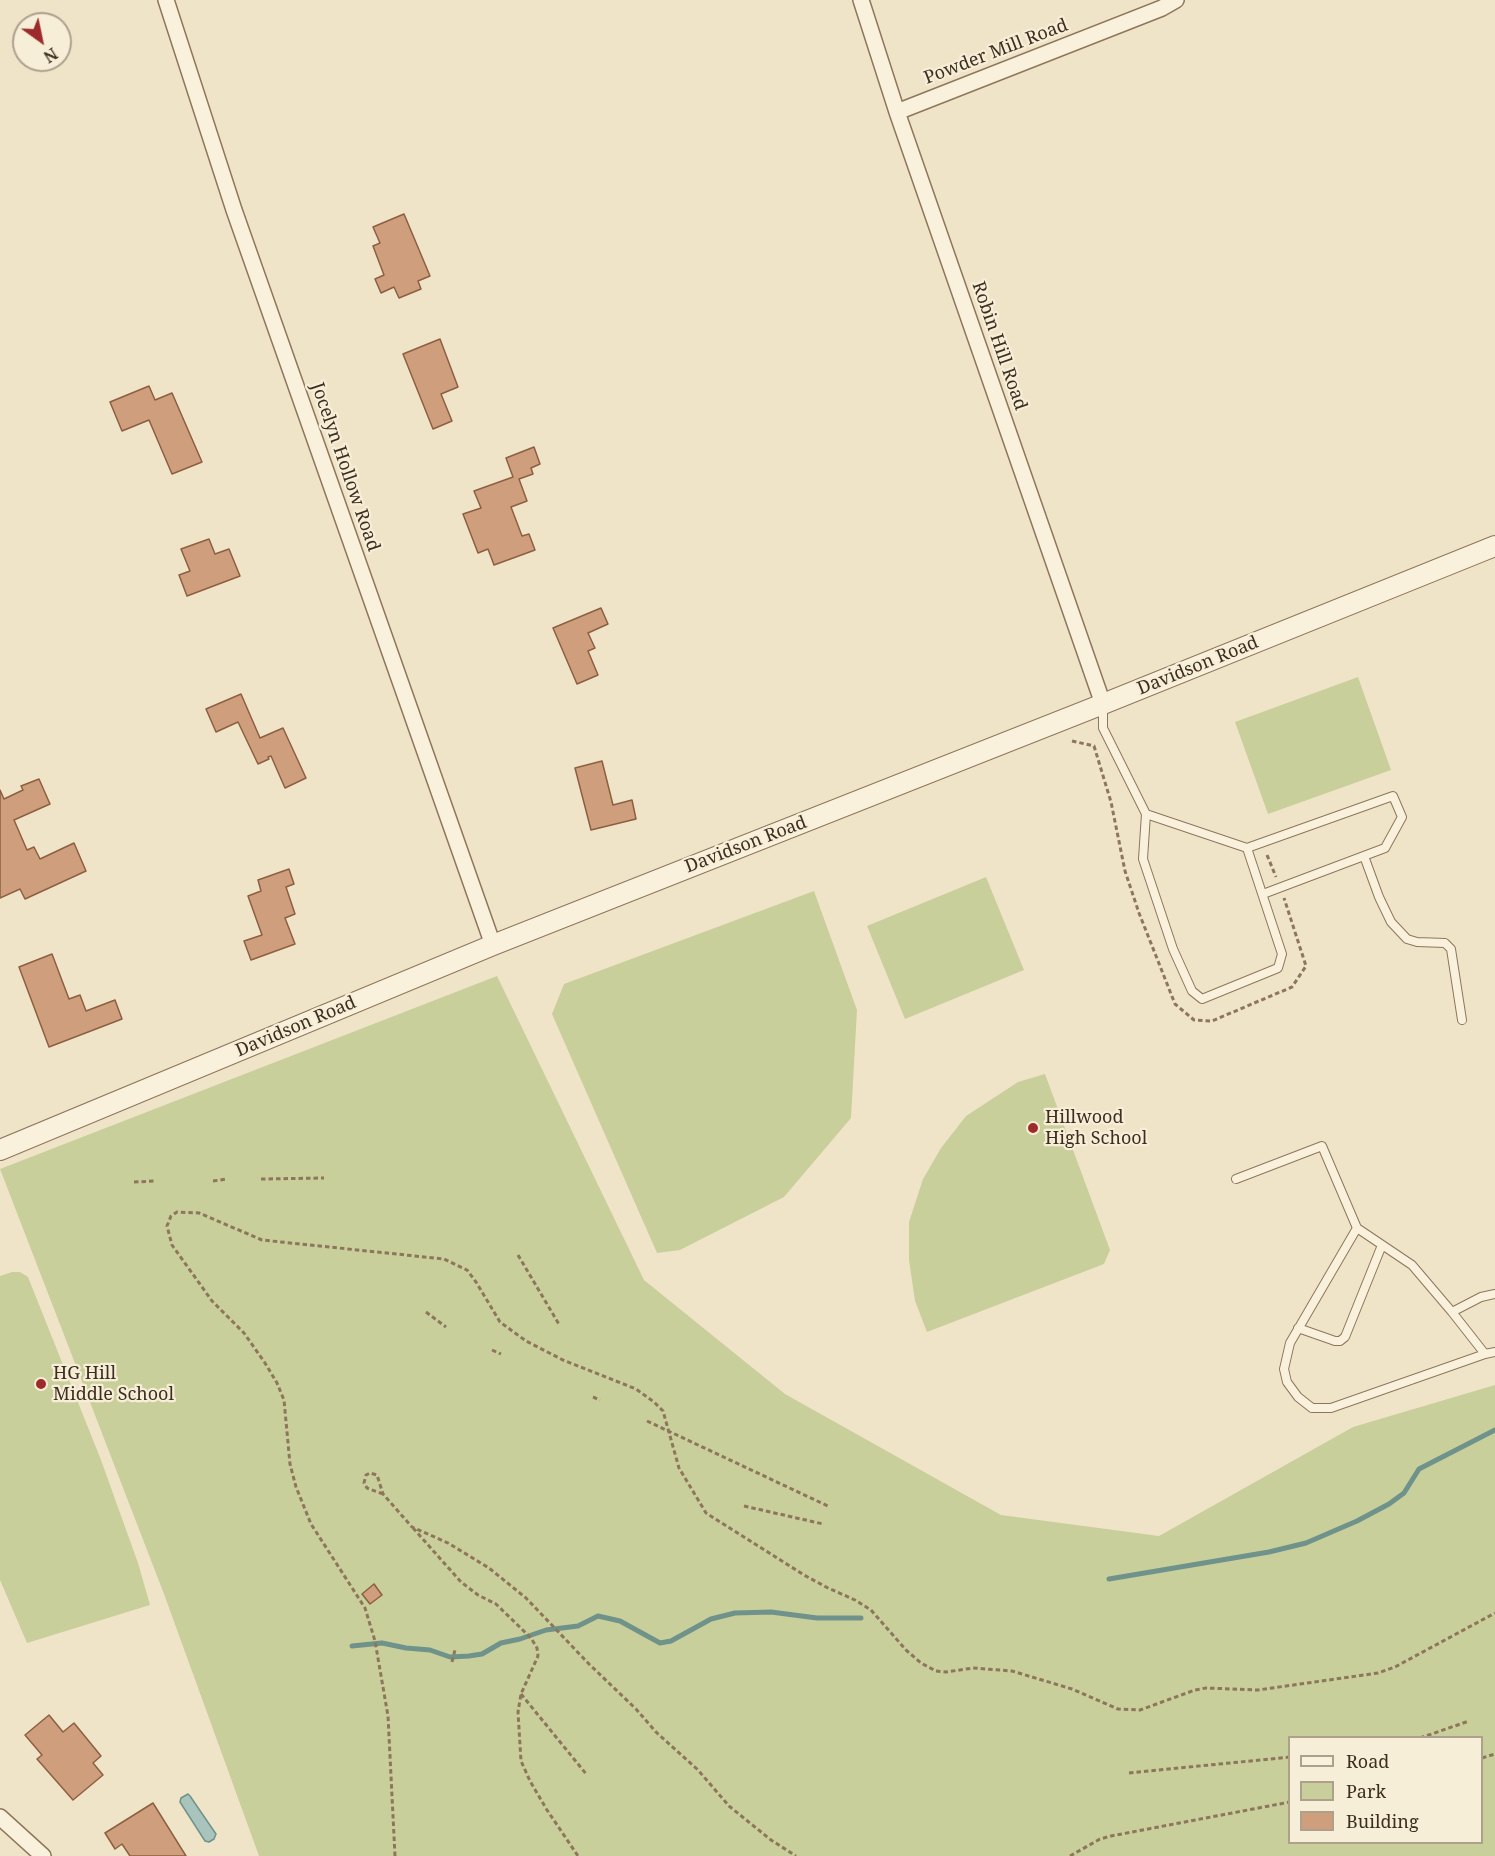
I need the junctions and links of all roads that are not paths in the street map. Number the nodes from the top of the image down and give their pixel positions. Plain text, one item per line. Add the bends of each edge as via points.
1 (166, 0) edge
2 (861, 0) edge
3 (1176, 0) edge
4 (897, 112) junction
5 (1495, 546) edge
6 (1103, 705) junction
7 (1146, 814) junction
8 (1247, 848) junction
9 (1364, 856) junction
10 (1263, 894) junction
11 (493, 945) junction
12 (1462, 1020) dead end
13 (0, 1150) edge
14 (1236, 1179) dead end
15 (1356, 1228) junction
16 (1382, 1245) junction
17 (1495, 1294) edge
18 (1452, 1312) junction
19 (1299, 1328) junction
20 (1495, 1352) edge
21 (1485, 1354) junction
22 (0, 1817) edge
23 (43, 1856) edge

1 - 11 street, Jocelyn Hollow Road via 237,219
2 - 4 street, Robin Hill Road
3 - 4 street, Powder Mill Road
4 - 6 street, Robin Hill Road
5 - 6 street, Davidson Road
6 - 7 lane via 1103,728
6 - 11 street, Davidson Road
7 - 8 lane
7 - 10 lane via 1143,859 1173,949 1192,991 1202,999 1278,968 1282,954
8 - 9 lane via 1393,796 1402,817 1384,848
8 - 10 lane
9 - 10 lane
9 - 12 lane via 1391,922 1407,939 1445,943 1451,949
11 - 13 street, Davidson Road
14 - 15 lane via 1322,1146
15 - 16 lane
15 - 19 lane
16 - 18 lane via 1412,1265
16 - 19 lane via 1345,1337 1335,1341
17 - 18 lane
18 - 21 lane
19 - 21 lane via 1290,1343 1284,1369 1287,1382 1312,1408 1331,1408
20 - 21 lane
22 - 23 street

